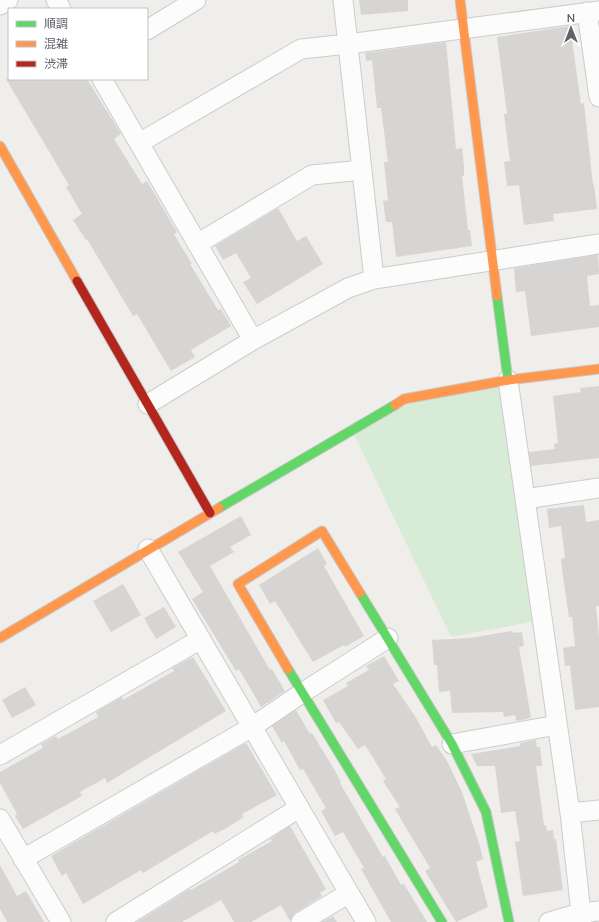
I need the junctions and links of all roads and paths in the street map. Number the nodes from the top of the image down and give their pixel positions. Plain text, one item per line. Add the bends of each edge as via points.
1 (8, 0) edge
2 (196, 0) edge
3 (342, 0) edge
4 (460, 0) edge
5 (0, 5) edge
6 (593, 11) edge
7 (148, 29) edge
8 (464, 29) junction
9 (348, 44) junction
10 (103, 80) edge
11 (599, 97) edge
12 (139, 143) junction
13 (0, 146) edge
14 (362, 170) junction
15 (198, 244) junction
16 (599, 244) edge
17 (493, 262) junction
18 (374, 279) junction
19 (253, 340) junction
20 (599, 369) edge
21 (508, 380) junction
22 (148, 404) junction
23 (599, 488) edge
24 (525, 499) junction
25 (210, 513) junction
26 (148, 549) junction
27 (0, 638) edge
28 (388, 638) junction
29 (201, 639) junction
30 (302, 692) junction
31 (558, 725) junction
32 (252, 727) junction
33 (452, 744) junction
34 (0, 755) edge
35 (299, 808) junction
36 (599, 810) edge
37 (570, 813) junction
38 (0, 819) edge
39 (23, 858) junction
40 (349, 893) junction
41 (599, 911) edge
42 (581, 918) edge
43 (61, 922) edge
44 (116, 922) edge
45 (301, 922) edge
46 (366, 922) edge
47 (442, 922) edge
48 (509, 922) edge
49 (550, 922) edge

1 - 5 street
2 - 7 street
3 - 9 street
4 - 8 street
6 - 8 street
6 - 11 street
8 - 9 street
8 - 17 street
9 - 12 street via 301,49
9 - 14 street
10 - 12 street
12 - 15 street
13 - 22 street
14 - 15 street via 312,175
14 - 18 street
15 - 19 street
16 - 17 street
17 - 18 street
17 - 21 street
18 - 19 street via 348,288
19 - 22 street
20 - 21 street
21 - 24 street
21 - 25 street via 404,399
22 - 25 street
23 - 24 street
24 - 31 street
25 - 26 street
26 - 27 street
26 - 29 street
28 - 30 street
28 - 30 street via 322,531 315,535 238,584
28 - 33 street
29 - 32 street
29 - 34 street
30 - 32 street
30 - 47 street
31 - 33 street
31 - 37 street
32 - 35 street
32 - 39 street
33 - 48 street via 486,812
35 - 40 street
35 - 44 street
36 - 37 street
37 - 42 street
38 - 39 street
39 - 43 street
40 - 45 street
40 - 46 street
41 - 42 street
42 - 49 street

